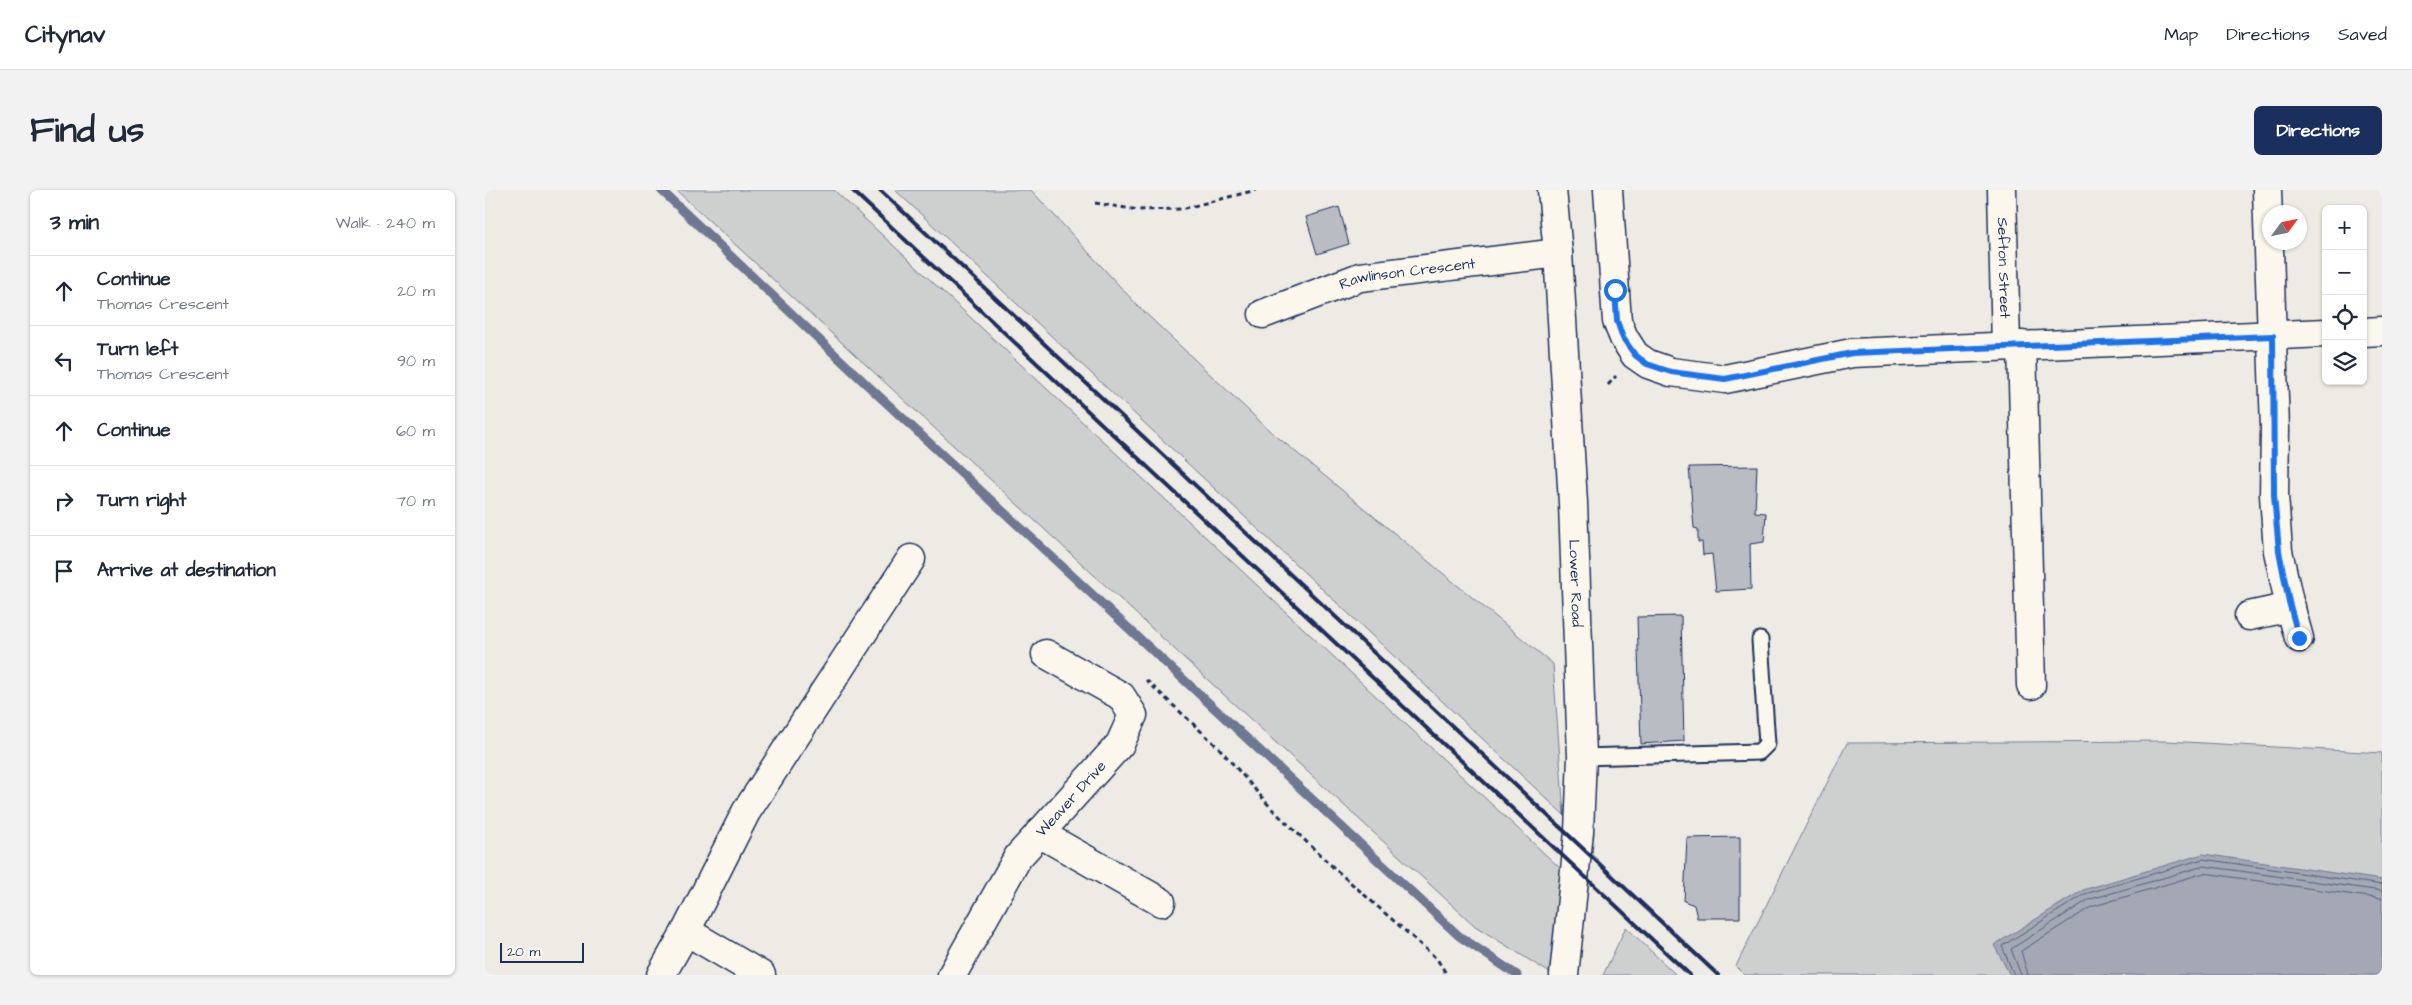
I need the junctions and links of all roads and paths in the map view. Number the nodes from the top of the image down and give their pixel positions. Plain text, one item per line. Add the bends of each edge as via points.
1 (1256, 190) edge
2 (1552, 190) edge
3 (1608, 190) edge
4 (2002, 190) edge
5 (2267, 190) edge
6 (1095, 203) dead end
7 (1558, 253) junction
8 (1263, 314) dead end
9 (2382, 331) edge
10 (2367, 332) edge
11 (2322, 333) edge
12 (2273, 336) junction
13 (2014, 345) junction
14 (911, 559) dead end
15 (2291, 607) junction
16 (2249, 616) dead end
17 (2299, 638) dead end
18 (1761, 640) dead end
19 (1046, 654) dead end
20 (1139, 674) dead end
21 (2031, 685) dead end
22 (1581, 757) junction
23 (1039, 833) junction
24 (1161, 902) dead end
25 (686, 931) junction
26 (661, 975) edge
27 (761, 975) edge
28 (952, 975) edge
29 (1447, 975) edge
30 (1564, 975) edge

1 - 6 path via 1182,209 1138,210
2 - 7 street, Lower Road
3 - 13 street via 1617,321 1623,338 1635,355 1647,364 1671,372 1725,379 1852,353
4 - 13 street, Sefton Street
5 - 12 street
7 - 8 street, Rawlinson Crescent via 1360,277
7 - 22 street, Lower Road via 1573,504
9 - 10 street
11 - 12 street
12 - 13 street
12 - 15 street via 2274,495 2279,551
13 - 21 street, Sefton Street
14 - 25 street via 746,812
15 - 16 street
15 - 17 street
18 - 22 lane via 1767,744 1759,752
19 - 23 street, Weaver Drive via 1121,696 1133,715 1120,744
20 - 29 path via 1219,748 1272,809 1437,959
22 - 30 street, Lower Road via 1579,832
23 - 24 street
23 - 28 street, Weaver Drive via 1018,857
25 - 26 street
25 - 27 street

